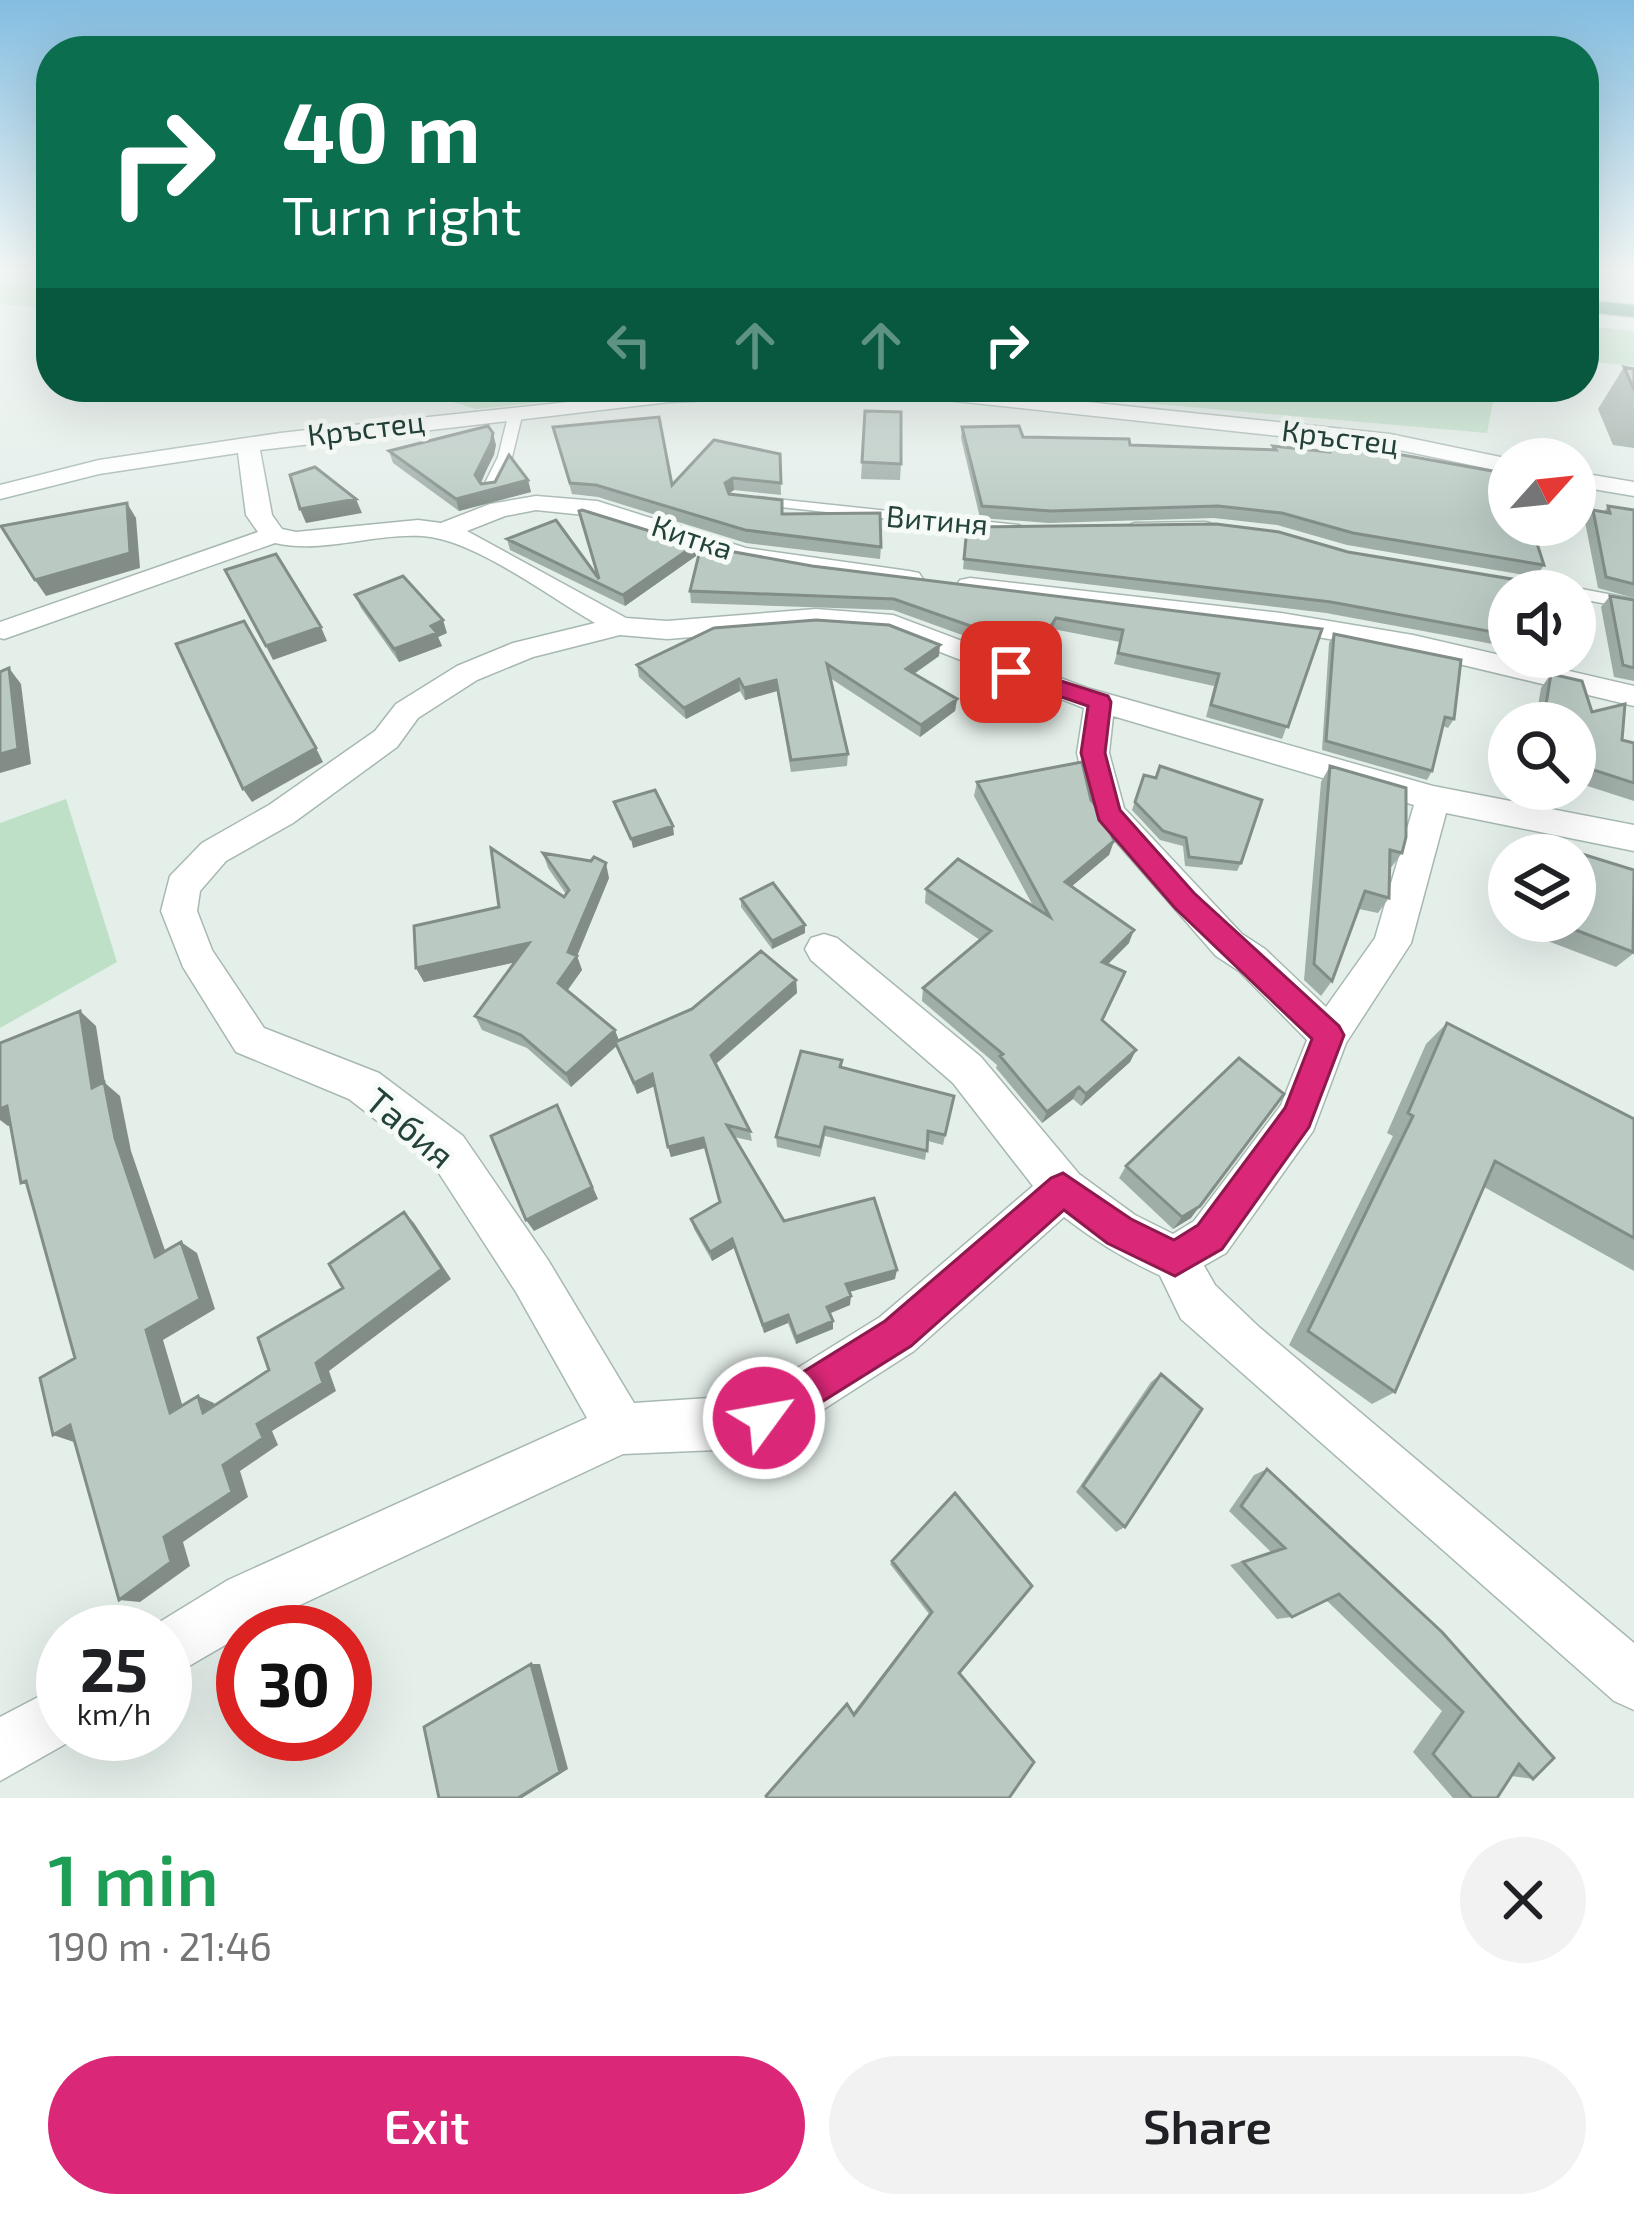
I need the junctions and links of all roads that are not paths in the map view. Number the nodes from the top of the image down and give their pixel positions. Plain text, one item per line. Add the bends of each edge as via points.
1 (606, 402) edge
2 (1022, 402) edge
3 (516, 412) junction
4 (248, 445) junction
5 (1488, 462) edge
6 (1596, 483) edge
7 (489, 488) edge
8 (1634, 489) edge
9 (0, 492) edge
10 (735, 498) edge
11 (1124, 528) edge
12 (1234, 528) edge
13 (444, 530) junction
14 (1028, 530) edge
15 (273, 535) junction
16 (1596, 597) edge
17 (1634, 604) edge
18 (620, 626) junction
19 (4, 630) dead end
20 (1634, 696) edge
21 (1100, 702) junction
22 (1433, 798) junction
23 (1634, 838) edge
24 (824, 949) dead end
25 (1329, 1035) junction
26 (1063, 1189) junction
27 (1175, 1259) junction
28 (620, 1429) junction
29 (192, 1634) edge
30 (1634, 1681) edge
31 (36, 1729) edge
32 (0, 1751) edge

1 - 3 street, Кръстец
2 - 5 street, Кръстец via 1390,441
3 - 4 street, Кръстец
3 - 7 lane
4 - 9 street, Кръстец via 99,467
4 - 15 street via 259,515
6 - 8 street
10 - 14 lane, Витиня
11 - 12 lane
13 - 15 street, Китка
13 - 18 street
13 - 20 street, Китка via 536,503 597,508 742,555 1281,622
15 - 19 street
16 - 17 lane
18 - 21 street via 859,618 926,633
18 - 28 street, Табия via 524,650 407,711 386,739 214,852 183,886 179,910 196,956 250,1040 364,1086 448,1150
21 - 22 street
21 - 25 street via 1093,753 1108,813 1214,930
22 - 23 street
22 - 25 street via 1392,943
24 - 26 street via 967,1070
25 - 27 street via 1298,1117 1210,1237
26 - 27 street
26 - 28 street via 898,1334 764,1418
27 - 30 street via 1198,1303 1242,1344
28 - 29 street via 248,1600
31 - 32 street

